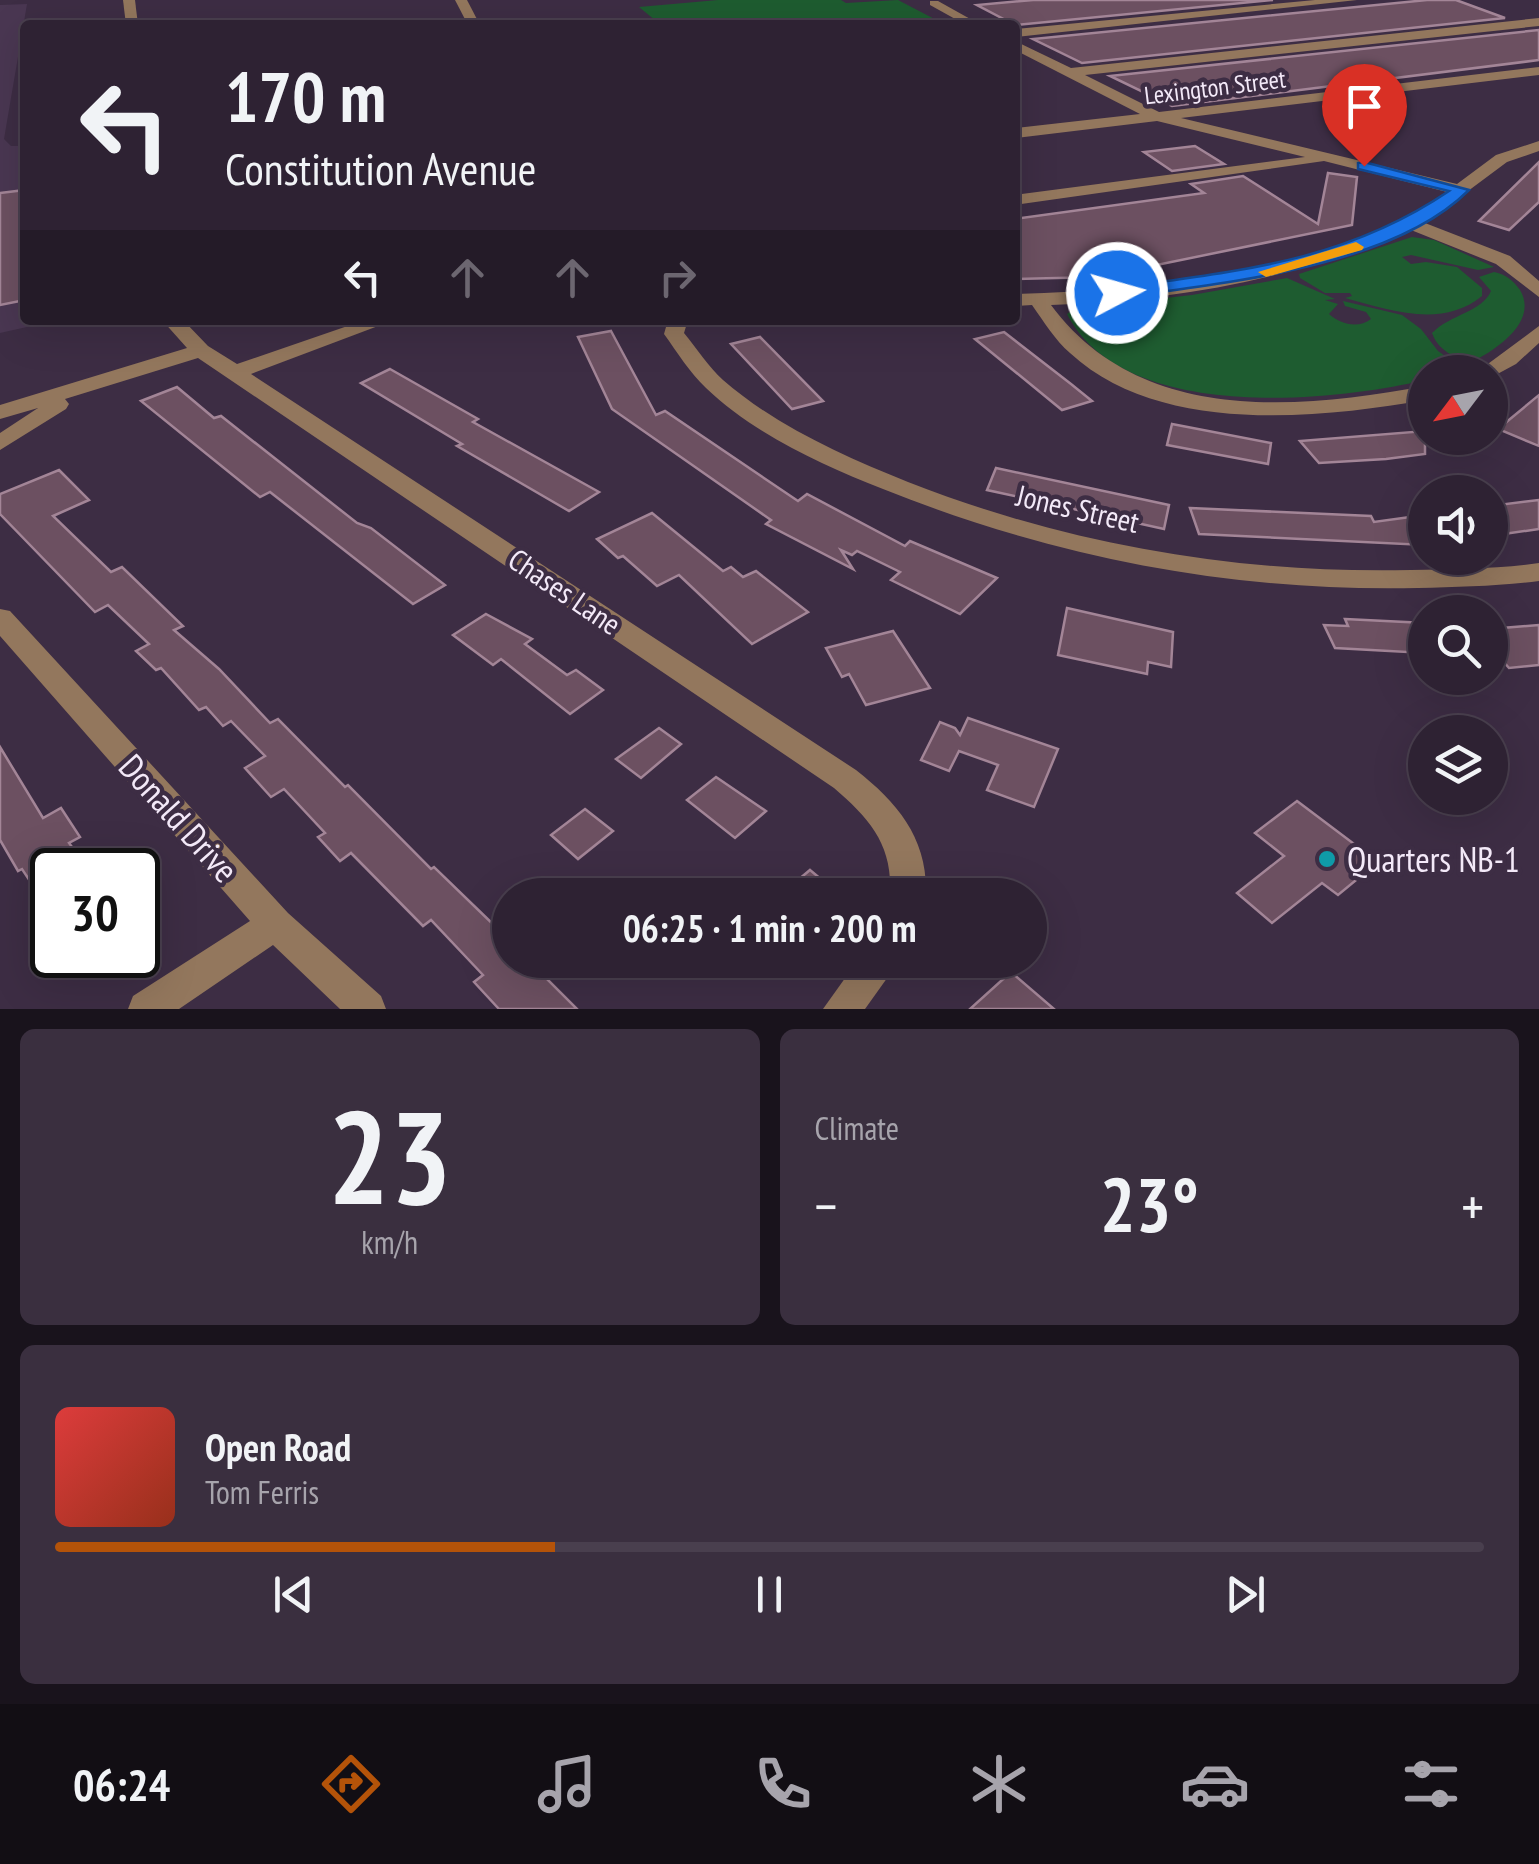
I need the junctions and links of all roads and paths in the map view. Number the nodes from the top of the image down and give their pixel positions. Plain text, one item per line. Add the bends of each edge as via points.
1 (951, 0) edge
2 (1351, 0) edge
3 (966, 20) edge
4 (1539, 22) edge
5 (1020, 33) edge
6 (1020, 47) edge
7 (1539, 71) edge
8 (1070, 72) junction
9 (1156, 116) junction
10 (1020, 132) edge
11 (1539, 146) edge
12 (1331, 158) junction
13 (1461, 190) junction
14 (1020, 199) edge
15 (1411, 224) junction
16 (1539, 291) edge
17 (1026, 300) edge
18 (177, 325) edge
19 (370, 325) edge
20 (677, 325) edge
21 (1539, 332) edge
22 (201, 350) junction
23 (1508, 361) edge
24 (238, 372) junction
25 (79, 390) junction
26 (1408, 395) edge
27 (0, 412) edge
28 (0, 443) edge
29 (1539, 572) edge
30 (0, 618) edge
31 (909, 878) edge
32 (274, 924) junction
33 (867, 978) edge
34 (146, 1009) edge
35 (367, 1009) edge
36 (842, 1009) edge

1 - 3 street via 934,3
2 - 5 street
4 - 8 street
6 - 8 street
7 - 9 street, Lexington Street
8 - 9 street
9 - 10 street, Lexington Street
9 - 12 street
11 - 13 street via 1500,156
12 - 13 street
12 - 14 street
13 - 15 street
15 - 16 street via 1502,260
15 - 17 street via 1280,270
17 - 26 street via 1094,362 1166,394 1225,405 1314,408
18 - 22 street, Chases Lane
19 - 24 street
20 - 29 street, Jones Street via 686,358 754,415 900,490 1006,526 1257,576 1407,579
21 - 23 street
22 - 24 street, Chases Lane
22 - 25 street
24 - 31 street, Chases Lane via 872,800 902,840
25 - 27 street
25 - 28 street
30 - 32 street, Donald Drive
32 - 34 street
32 - 35 street, Donald Drive
33 - 36 street

